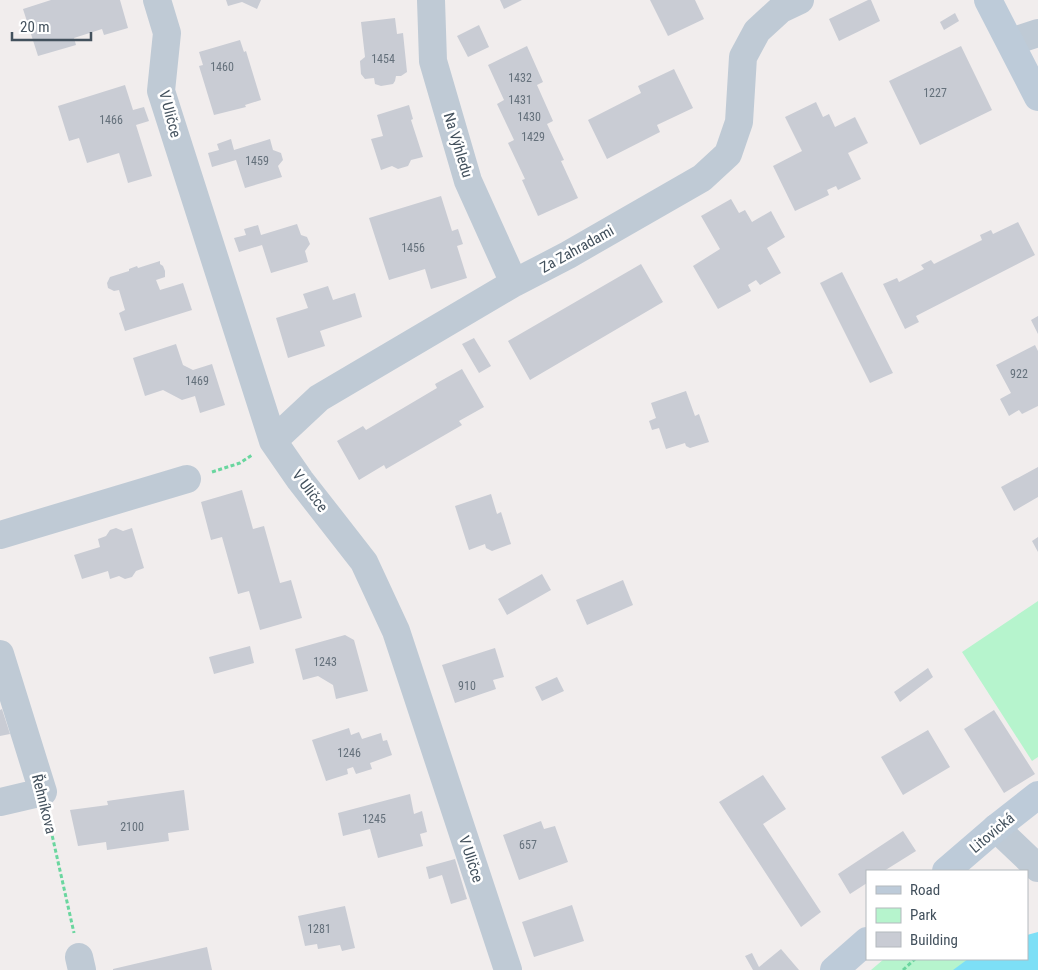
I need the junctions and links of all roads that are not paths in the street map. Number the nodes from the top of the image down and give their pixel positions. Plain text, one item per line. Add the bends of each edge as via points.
1 (157, 0) edge
2 (432, 0) edge
3 (800, 0) edge
4 (988, 0) edge
5 (1038, 33) edge
6 (1011, 42) junction
7 (1038, 97) edge
8 (514, 283) junction
9 (273, 441) junction
10 (187, 479) road end
11 (0, 535) edge
12 (0, 654) edge
13 (1038, 795) edge
14 (0, 802) edge
15 (996, 828) junction
16 (1038, 868) edge
17 (947, 870) edge
18 (866, 942) edge
19 (508, 970) edge
20 (834, 970) edge

1 - 9 street, V Uličce via 167,33 161,91
2 - 8 street, Na Výhledu via 433,61 468,181
3 - 8 street, Za Zahradami via 781,9 757,31 744,57 739,122 728,154 702,178
4 - 6 street
5 - 6 street
6 - 7 street
8 - 9 street, Za Zahradami via 319,398
9 - 19 street, V Uličce via 364,562 396,631
10 - 11 street
12 - 14 street, Řehníkova via 42,792
13 - 15 street, Litovická
15 - 16 street
15 - 17 street, Litovická
18 - 20 street

